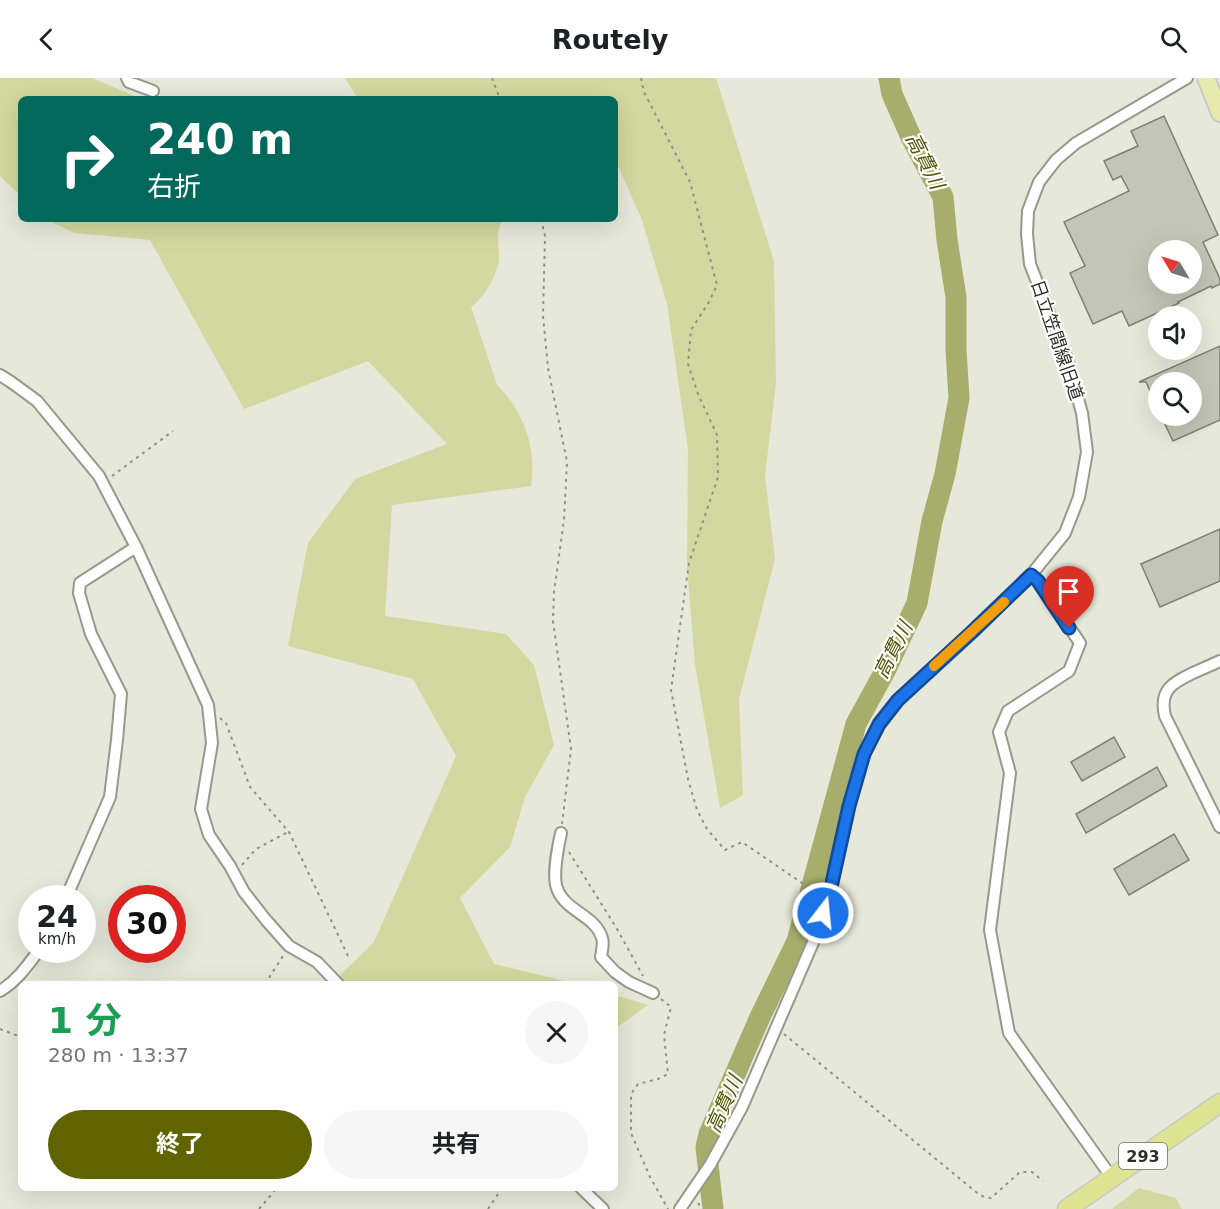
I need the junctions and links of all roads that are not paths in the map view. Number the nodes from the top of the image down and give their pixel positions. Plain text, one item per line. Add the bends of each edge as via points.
1 (127, 78) edge
2 (1187, 78) edge
3 (1206, 78) edge
4 (153, 91) dead end
5 (1220, 113) edge
6 (0, 375) edge
7 (136, 548) junction
8 (1031, 575) junction
9 (1220, 661) edge
10 (1220, 827) edge
11 (561, 833) road end
12 (72, 885) edge
13 (30, 963) edge
14 (335, 981) edge
15 (0, 991) edge
16 (653, 993) road end
17 (1220, 1103) edge
18 (1112, 1178) junction
19 (584, 1191) edge
20 (603, 1209) edge
21 (680, 1209) edge
22 (1067, 1209) edge

1 - 4 street
2 - 8 street, 日立笠間線旧道 via 1069,148 1039,182 1028,211 1030,264 1067,359 1082,413 1087,452 1079,497 1065,533
3 - 5 main road
6 - 7 street via 37,401 99,476
7 - 12 street via 80,583 91,634 121,694 110,797
7 - 14 street via 208,705 212,743 201,809 209,835 244,892 290,946 317,962
8 - 18 street via 1080,643 1069,671 1008,711 999,732 1010,773 990,930 1009,1033
8 - 21 street, 日立笠間線旧道 via 898,700 879,724 864,754 818,930 742,1107
9 - 10 street via 1170,686 1162,705
11 - 16 street via 556,885 565,903 598,928 603,940 601,957 615,972
13 - 15 street
17 - 18 highway, 293
18 - 22 highway, 293
19 - 20 street

